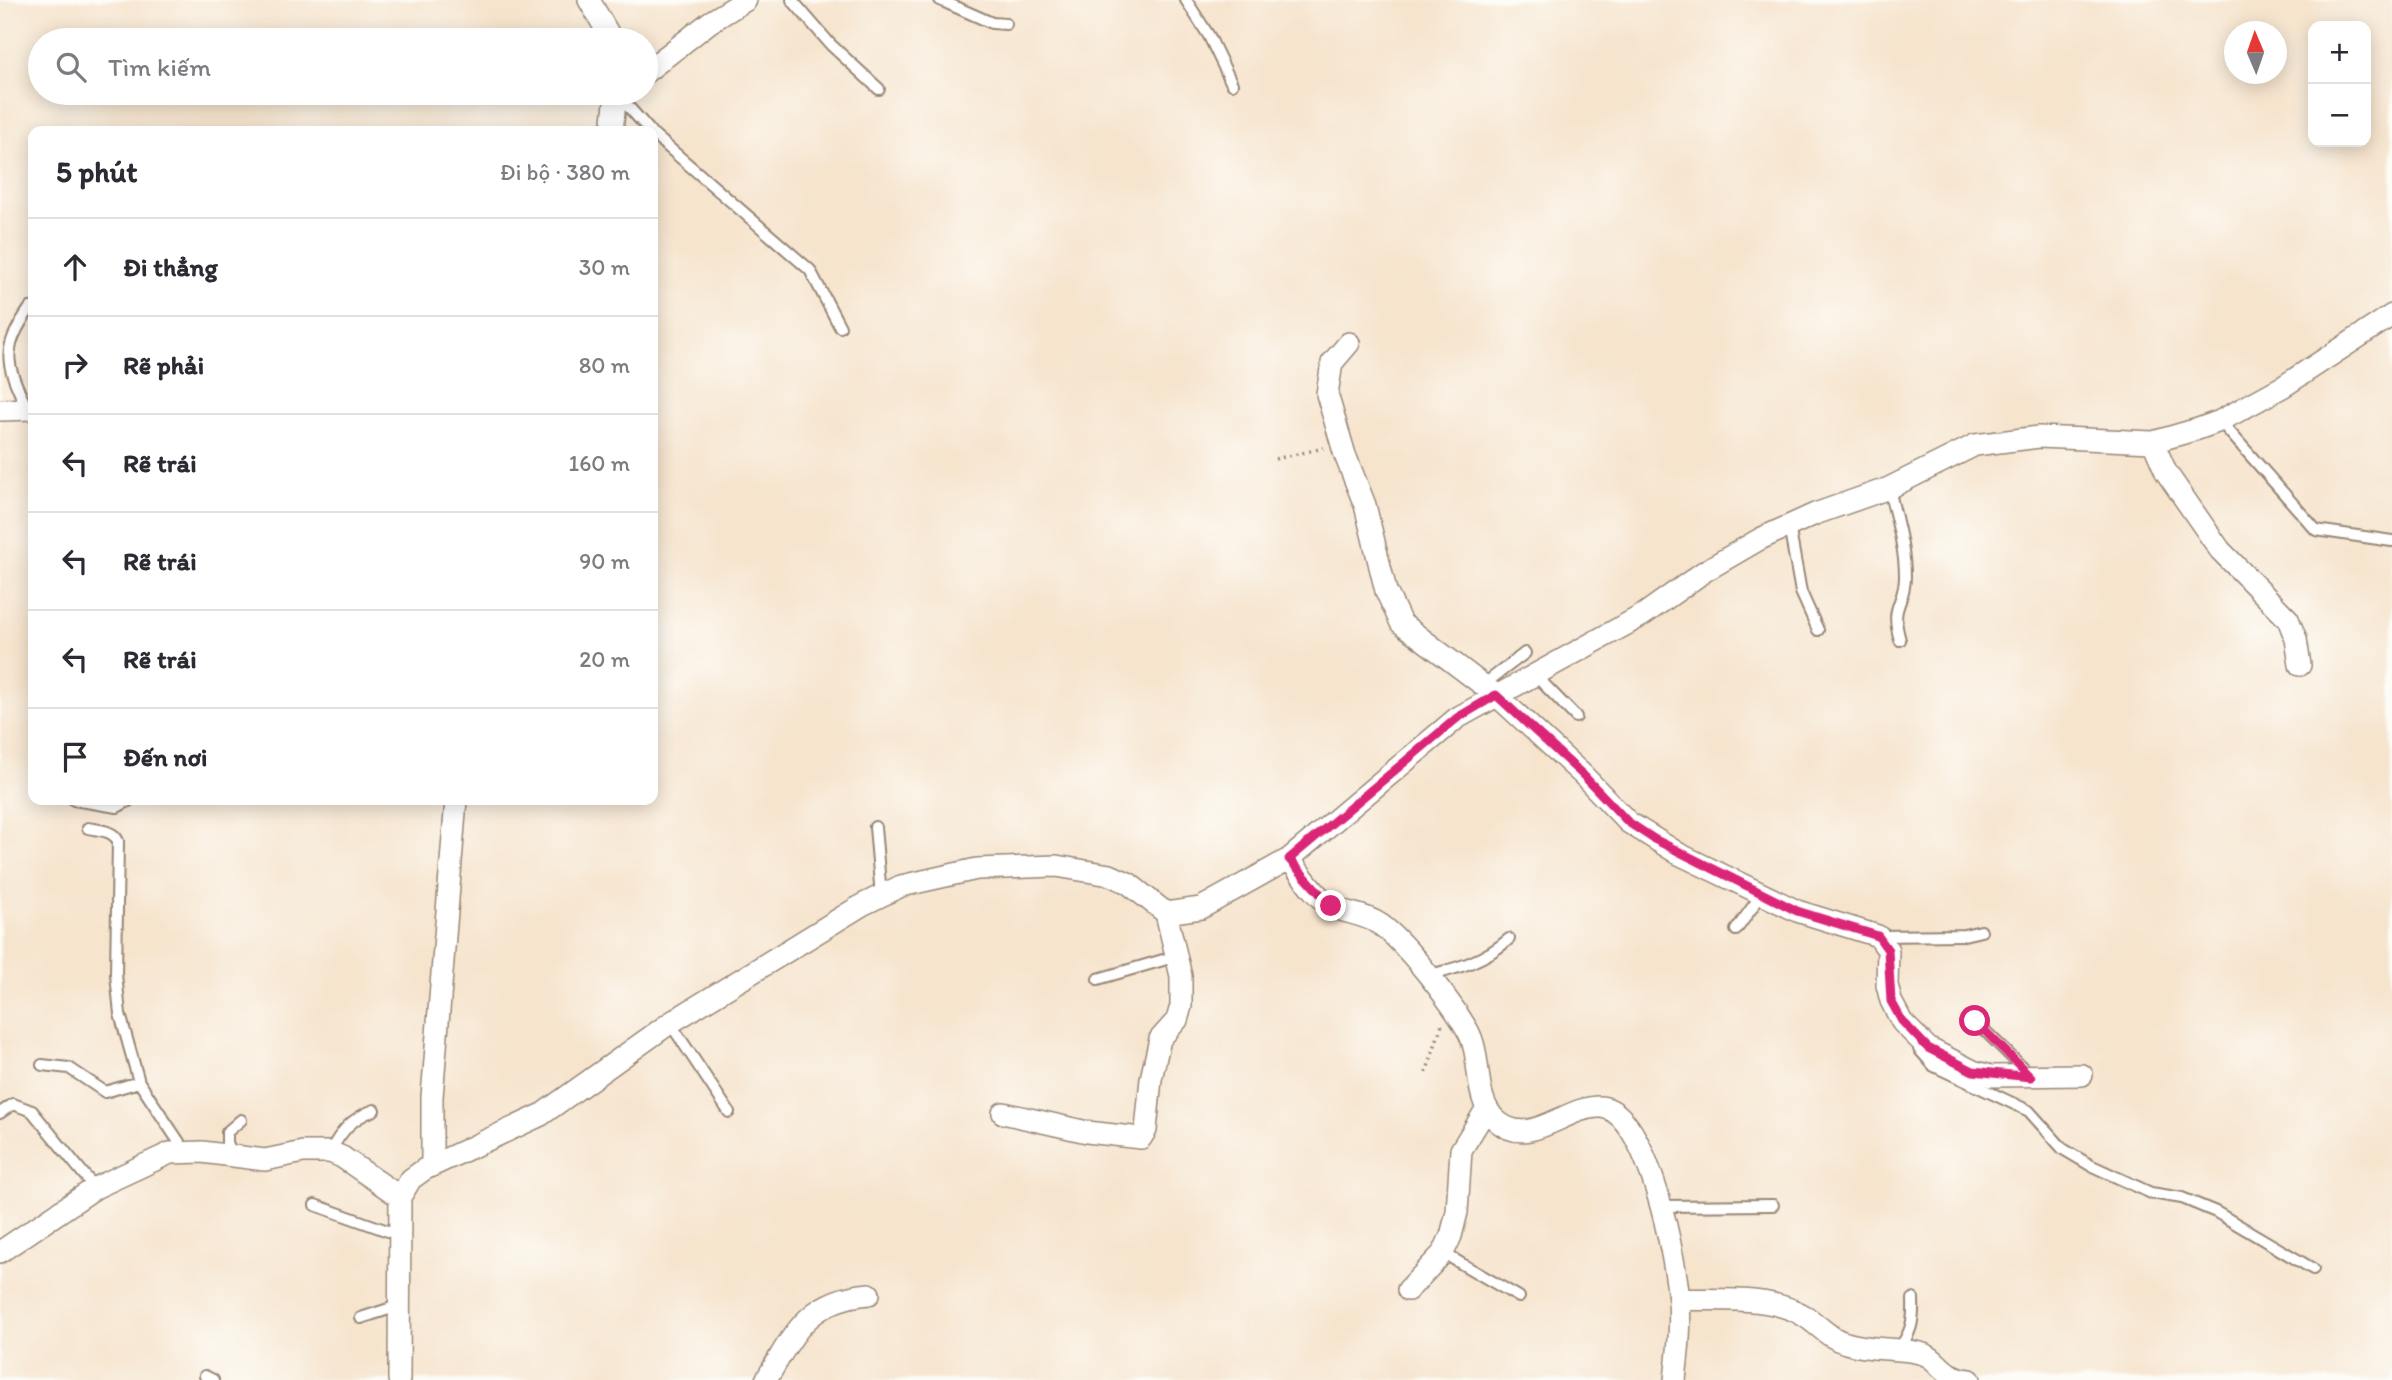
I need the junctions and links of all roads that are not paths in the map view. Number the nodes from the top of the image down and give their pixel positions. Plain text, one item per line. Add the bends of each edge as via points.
1 (589, 0) edge
2 (746, 0) edge
3 (792, 0) edge
4 (940, 0) edge
5 (1186, 0) edge
6 (1006, 23) dead end
7 (605, 28) edge
8 (658, 63) edge
9 (1232, 84) dead end
10 (879, 89) dead end
11 (615, 105) edge
12 (626, 105) edge
13 (613, 126) edge
14 (645, 126) edge
15 (658, 139) edge
16 (28, 310) edge
17 (2392, 315) edge
18 (840, 327) dead end
19 (1349, 343) dead end
20 (28, 405) edge
21 (28, 409) edge
22 (0, 410) edge
23 (2220, 421) junction
24 (2153, 442) junction
25 (1889, 488) junction
26 (1789, 526) junction
27 (2392, 541) edge
28 (1818, 630) dead end
29 (1900, 640) dead end
30 (1525, 653) dead end
31 (2300, 665) dead end
32 (1535, 675) junction
33 (1489, 690) junction
34 (1576, 717) dead end
35 (456, 805) edge
36 (875, 827) dead end
37 (88, 828) dead end
38 (1289, 859) junction
39 (1762, 894) junction
40 (881, 896) junction
41 (1166, 913) junction
42 (1736, 930) dead end
43 (1981, 931) dead end
44 (1878, 936) junction
45 (1509, 939) dead end
46 (1177, 956) junction
47 (1427, 976) junction
48 (1098, 979) dead end
49 (1975, 1021) dead end
50 (670, 1023) junction
51 (1912, 1034) junction
52 (42, 1065) dead end
53 (2082, 1075) dead end
54 (2031, 1077) junction
55 (139, 1082) junction
56 (1487, 1108) junction
57 (374, 1110) dead end
58 (729, 1112) dead end
59 (0, 1113) edge
60 (1003, 1113) dead end
61 (241, 1120) dead end
62 (185, 1151) junction
63 (330, 1152) junction
64 (234, 1157) junction
65 (432, 1165) junction
66 (96, 1188) junction
67 (400, 1197) junction
68 (315, 1205) dead end
69 (1773, 1205) dead end
70 (1661, 1206) junction
71 (399, 1235) junction
72 (0, 1252) edge
73 (1443, 1253) junction
74 (2313, 1269) dead end
75 (1408, 1290) dead end
76 (869, 1294) dead end
77 (1519, 1297) dead end
78 (1679, 1299) junction
79 (1913, 1299) dead end
80 (398, 1306) junction
81 (361, 1318) dead end
82 (1897, 1352) junction
83 (1947, 1378) edge
84 (399, 1380) edge
85 (766, 1380) edge
86 (1675, 1380) edge
87 (1970, 1380) edge

1 - 7 street
2 - 8 street
3 - 10 lane via 831,45
4 - 6 lane via 992,23
5 - 9 lane
11 - 13 street
12 - 14 lane
15 - 18 lane via 810,270
16 - 20 lane via 10,332 6,350 10,372
17 - 23 street via 2284,386
19 - 33 street via 1332,363 1327,394 1365,505 1395,615
21 - 22 street
23 - 24 street
23 - 27 lane via 2316,530
24 - 25 street via 2005,439 1953,454
24 - 31 street via 2166,472 2220,550 2288,619
25 - 26 street
25 - 29 lane via 1904,560 1905,580 1894,614
26 - 28 lane via 1801,592
26 - 32 street via 1735,552 1643,615
30 - 33 lane
32 - 33 street
32 - 34 lane
33 - 38 street
33 - 39 street via 1628,822 1679,854
35 - 65 street via 432,1097
36 - 40 lane
37 - 55 lane via 105,831 118,841 116,974 120,1014
38 - 41 street via 1201,908
38 - 47 street via 1331,906 1382,926
39 - 42 lane
39 - 44 street via 1797,911
40 - 41 street via 901,886 978,869 1056,866 1128,883
40 - 50 street
41 - 46 street
43 - 44 lane
44 - 51 street via 1888,950 1891,1001
45 - 47 lane via 1473,964
46 - 48 lane
46 - 60 street via 1181,1006 1177,1020 1160,1039 1141,1138 1087,1132
47 - 56 street via 1472,1038
49 - 54 lane
50 - 58 lane
50 - 65 street via 541,1115
51 - 54 street via 1928,1048 1973,1071
51 - 74 lane via 1934,1066 2018,1104 2063,1149 2151,1193 2182,1198 2216,1212
52 - 55 lane via 69,1068 105,1092
53 - 54 street
55 - 62 lane
56 - 70 street via 1495,1120 1520,1131 1556,1123 1590,1108 1611,1109 1633,1135
56 - 73 street via 1461,1150 1457,1212
57 - 63 lane via 343,1128
59 - 66 lane via 13,1104 32,1111
61 - 64 lane via 227,1132
62 - 64 street
62 - 66 street via 151,1160
63 - 64 street via 265,1160
63 - 67 street
65 - 67 street via 411,1179
66 - 72 street
67 - 71 street
68 - 71 lane
69 - 70 lane
70 - 78 street
71 - 80 street
73 - 75 street
73 - 77 lane
76 - 85 street via 848,1296 812,1312
78 - 82 street via 1782,1306 1842,1342
78 - 86 street
79 - 82 lane via 1910,1335
80 - 81 lane
80 - 84 street
82 - 83 street via 1922,1353
83 - 87 street

